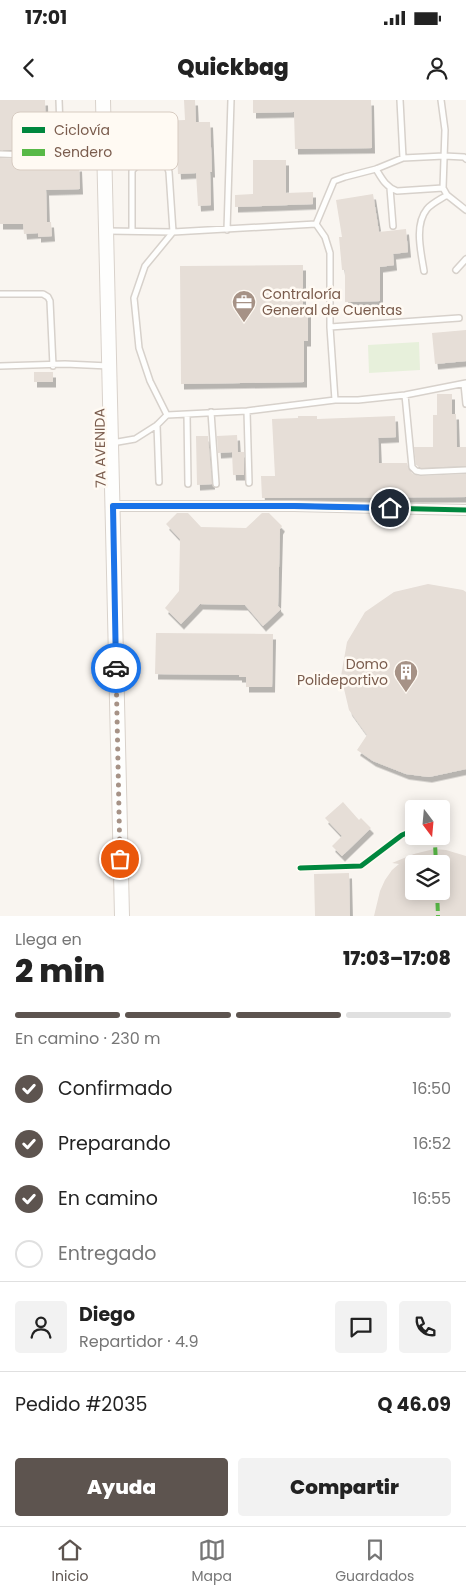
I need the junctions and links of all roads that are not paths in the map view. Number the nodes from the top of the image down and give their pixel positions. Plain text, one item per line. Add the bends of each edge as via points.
1 (230, 100) edge
2 (400, 100) edge
3 (441, 100) edge
4 (444, 156) junction
5 (403, 158) junction
6 (466, 159) edge
7 (376, 169) junction
8 (105, 170) edge
9 (132, 170) edge
10 (169, 170) edge
11 (390, 188) junction
12 (443, 188) junction
13 (447, 195) junction
14 (466, 209) edge
15 (316, 224) junction
16 (393, 226) dead end
17 (107, 230) junction
18 (227, 230) junction
19 (132, 231) junction
20 (173, 232) junction
21 (466, 259) edge
22 (456, 270) dead end
23 (424, 271) dead end
24 (0, 294) edge
25 (459, 318) dead end
26 (330, 327) junction
27 (0, 366) edge
28 (53, 366) junction
29 (110, 366) junction
30 (465, 383) edge
31 (406, 395) junction
32 (335, 400) junction
33 (466, 404) edge
34 (247, 411) junction
35 (211, 412) junction
36 (187, 414) junction
37 (167, 415) junction
38 (157, 424) junction
39 (111, 443) junction
40 (466, 470) edge
41 (159, 482) dead end
42 (249, 483) dead end
43 (188, 484) dead end
44 (216, 484) dead end
45 (113, 506) junction
46 (466, 510) edge
47 (122, 916) edge

1 - 18 lane
2 - 5 lane
3 - 4 lane
4 - 5 lane
4 - 6 lane
4 - 12 lane
5 - 7 lane
7 - 11 lane
7 - 15 lane via 334,181
8 - 17 main road, 7A AVENIDA
9 - 19 lane
10 - 20 lane
11 - 12 lane via 397,191
11 - 16 lane
12 - 13 lane
13 - 14 lane
13 - 23 lane via 428,208 422,220 420,238
15 - 18 lane
15 - 26 lane via 330,253
17 - 19 lane
17 - 29 main road, 7A AVENIDA
18 - 20 lane
19 - 20 lane
20 - 37 lane via 145,266 134,298 139,348
21 - 22 lane
24 - 28 lane via 44,294 48,297
25 - 26 lane
26 - 32 lane
27 - 28 lane
28 - 29 lane
29 - 39 main road, 7A AVENIDA
30 - 31 lane
30 - 33 lane
31 - 32 lane
31 - 40 lane via 412,467 421,472
32 - 34 lane
34 - 35 lane
34 - 42 lane
35 - 36 lane
35 - 44 lane
36 - 37 lane
36 - 43 lane
37 - 38 lane
38 - 39 lane via 135,439
38 - 41 lane
39 - 45 main road, 7A AVENIDA
45 - 46 street
45 - 47 main road, 7A AVENIDA

